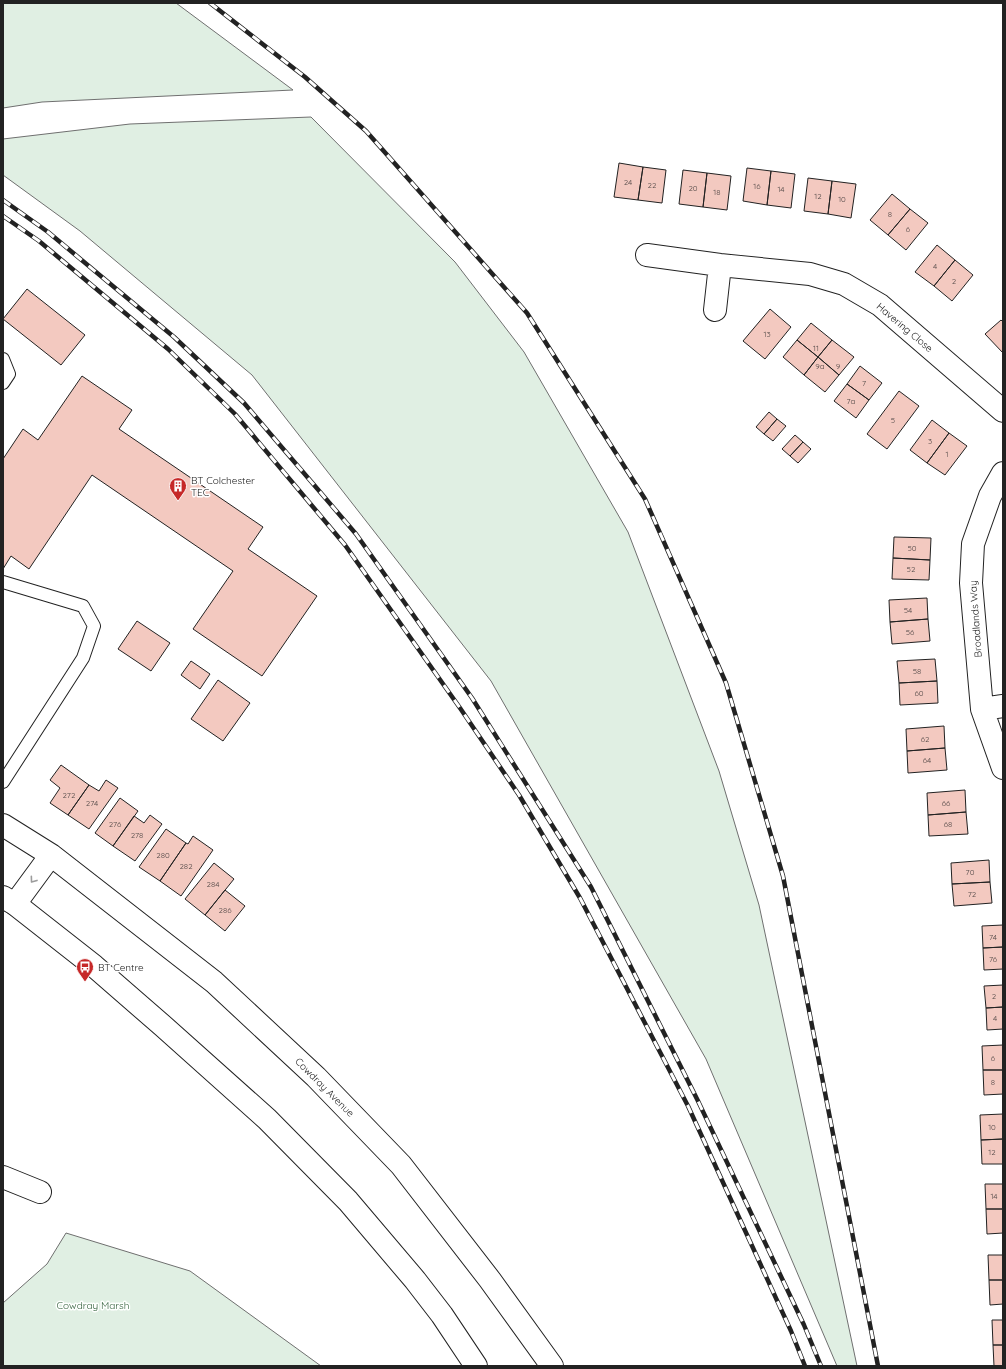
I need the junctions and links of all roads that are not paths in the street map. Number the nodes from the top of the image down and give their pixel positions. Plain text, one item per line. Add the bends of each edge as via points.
1 (647, 255) dead end
2 (720, 265) junction
3 (715, 310) dead end
4 (3, 359) edge
5 (3, 383) edge
6 (1003, 411) edge
7 (1003, 473) edge
8 (3, 582) edge
9 (993, 707) edge
10 (1003, 768) edge
11 (3, 782) edge
12 (3, 825) edge
13 (51, 856) junction
14 (7, 900) edge
15 (3, 1177) edge
16 (40, 1192) dead end
17 (476, 1366) edge
18 (552, 1366) edge

1 - 2 street, Havering Close
2 - 3 street
2 - 6 street, Havering Close via 810,274 844,284 880,305
4 - 5 lane via 9,374
7 - 9 street, Broadlands Way via 990,496 973,544 971,583
8 - 11 lane via 84,606 94,626 83,658
9 - 10 street, Broadlands Way
12 - 13 street, Cowdray Avenue
13 -> 14 street
13 - 18 street, Cowdray Avenue via 214,982 316,1077 401,1165 490,1280
14 - 17 street via 94,966 272,1124 348,1201 415,1280
15 - 16 street

